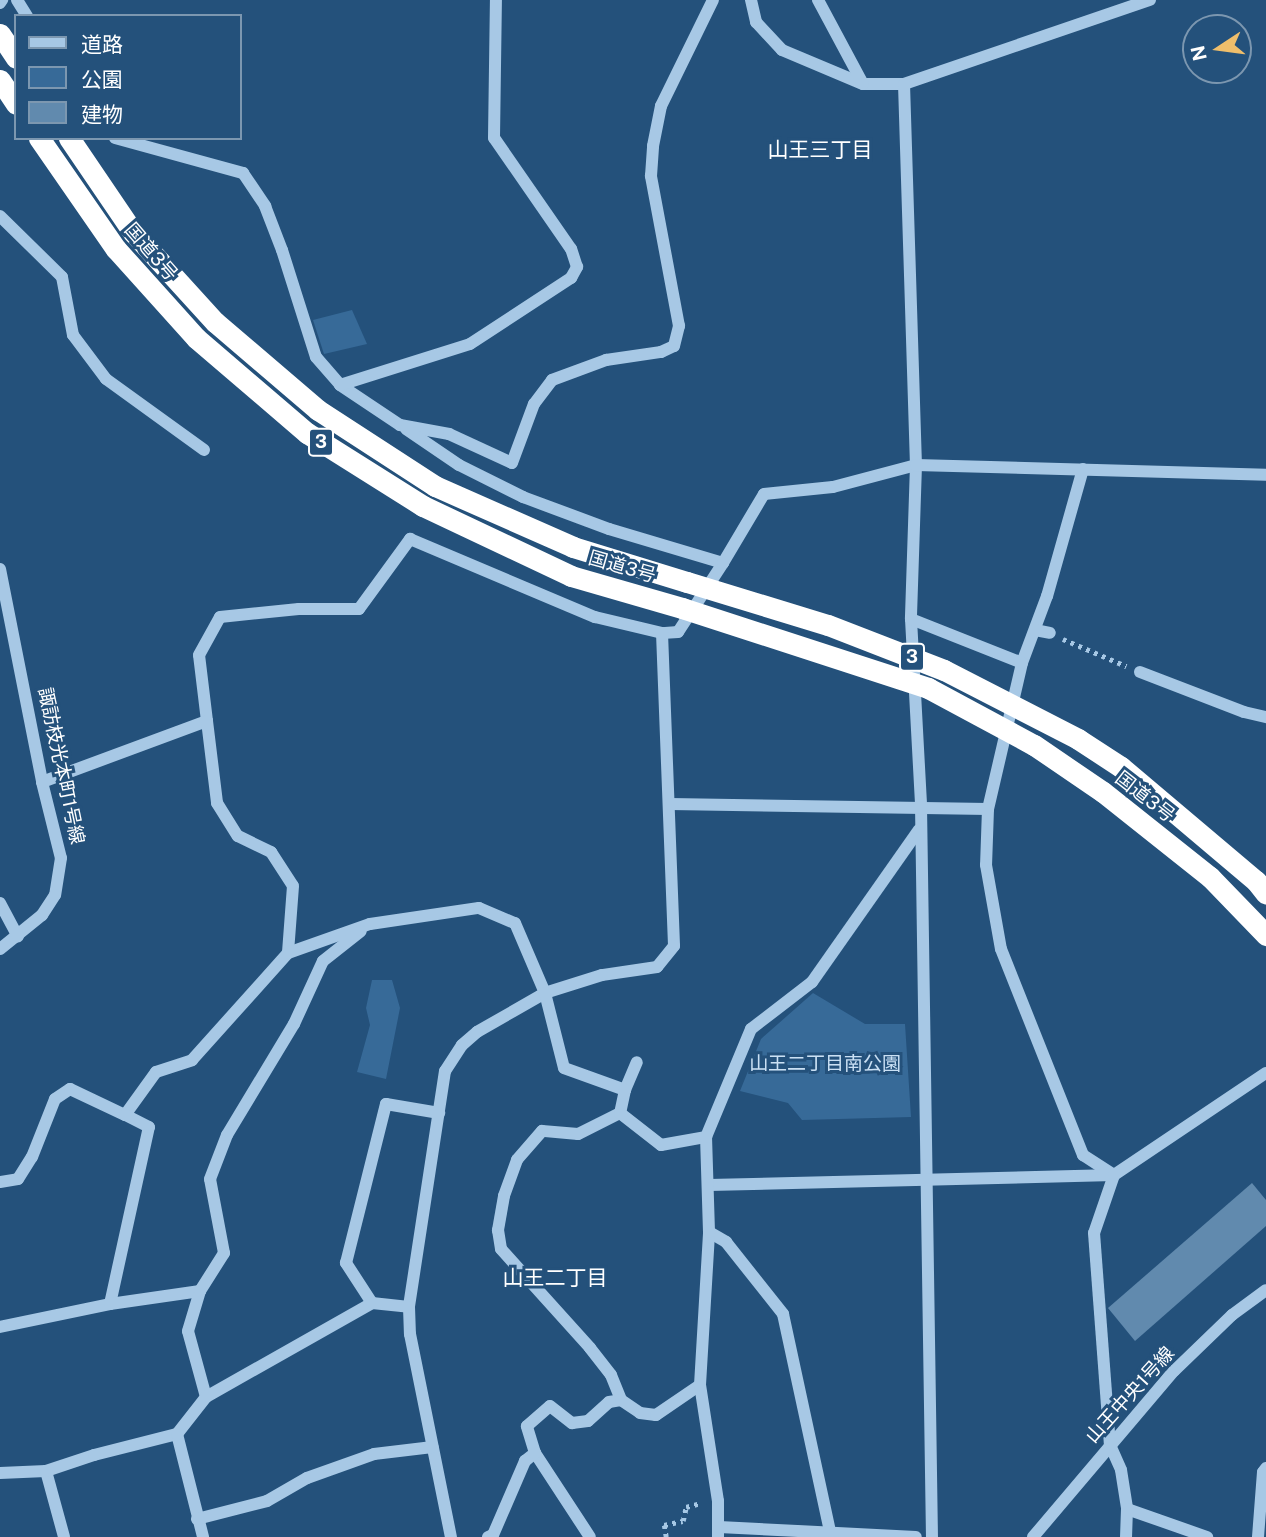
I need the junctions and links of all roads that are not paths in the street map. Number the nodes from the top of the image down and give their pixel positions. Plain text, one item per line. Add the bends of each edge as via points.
1 (496, 0) edge
2 (713, 0) edge
3 (751, 0) edge
4 (818, 0) edge
5 (1150, 0) edge
6 (0, 34) edge
7 (14, 55) edge
8 (0, 80) edge
9 (904, 83) junction
10 (863, 84) junction
11 (14, 101) edge
12 (70, 140) edge
13 (122, 140) edge
14 (44, 146) edge
15 (0, 216) edge
16 (340, 385) junction
17 (400, 425) junction
18 (204, 450) dead end
19 (916, 465) junction
20 (1083, 469) junction
21 (1266, 474) edge
22 (723, 563) junction
23 (0, 569) edge
24 (911, 619) junction
25 (6, 626) edge
26 (1035, 630) junction
27 (662, 633) junction
28 (1050, 633) road end
29 (1022, 663) junction
30 (1140, 672) road end
31 (1266, 717) edge
32 (207, 721) junction
33 (42, 782) junction
34 (670, 804) junction
35 (921, 806) junction
36 (988, 809) junction
37 (919, 830) junction
38 (1266, 894) edge
39 (0, 903) edge
40 (370, 924) junction
41 (1266, 935) edge
42 (18, 937) junction
43 (0, 948) edge
44 (288, 953) junction
45 (545, 993) junction
46 (637, 1062) dead end
47 (1266, 1073) edge
48 (625, 1090) junction
49 (439, 1113) junction
50 (620, 1113) junction
51 (125, 1115) junction
52 (706, 1137) junction
53 (1114, 1175) junction
54 (927, 1180) junction
55 (0, 1182) edge
56 (709, 1185) junction
57 (709, 1232) junction
58 (1266, 1290) edge
59 (200, 1291) junction
60 (372, 1303) junction
61 (110, 1304) junction
62 (409, 1307) junction
63 (0, 1326) edge
64 (700, 1385) junction
65 (206, 1396) junction
66 (621, 1400) junction
67 (177, 1434) junction
68 (1110, 1445) junction
69 (433, 1447) junction
70 (535, 1453) junction
71 (1266, 1468) edge
72 (46, 1471) junction
73 (0, 1473) edge
74 (1127, 1509) junction
75 (197, 1518) junction
76 (830, 1531) junction
77 (719, 1532) edge
78 (64, 1537) edge
79 (202, 1537) edge
80 (451, 1537) edge
81 (488, 1537) edge
82 (590, 1537) edge
83 (916, 1537) edge
84 (932, 1537) edge
85 (1034, 1537) edge
86 (1126, 1537) edge
87 (1207, 1537) edge
88 (1258, 1537) edge

1 - 16 street via 494,138 578,267 571,278 470,344
2 - 17 street via 661,106 653,146 651,176 679,326 674,346 606,360 552,380 534,404 512,463 449,435
3 - 10 street via 756,22 782,50
4 - 10 street
5 - 9 street
6 - 7 highway
8 - 11 highway
9 - 10 street
9 - 19 street
12 - 38 highway, 国道3号 / 3, bridge via 134,232 215,322 318,410 435,486 573,547 828,625 944,670 1078,739 1121,768
13 - 16 street via 243,173 265,206 316,356
14 - 41 highway, 国道3号 / 3, bridge via 116,249 196,338 307,433 423,506 571,576 928,688 1034,744 1103,792 1210,877
15 - 18 street via 62,277 73,335 106,379
16 - 17 street
17 - 22 street via 458,465 523,497
19 - 20 street
19 - 22 street via 833,487 764,494
19 - 24 street
20 - 21 street
20 - 26 street
22 - 27 street via 678,632
23 - 25 street, 諏訪枝光本町1号線
24 - 29 street
24 - 35 street
25 - 33 street, 諏訪枝光本町1号線
26 - 28 street
26 - 29 street
27 - 32 street via 595,617 410,539 359,609 220,617 199,655
27 - 34 street
29 - 36 street
30 - 31 street
32 - 33 street
32 - 44 street via 217,803 238,836 271,852 293,886
33 - 42 street, 諏訪枝光本町1号線 via 61,858 55,895
34 - 35 street
34 - 45 street via 674,946 657,967 602,975
35 - 36 street
35 - 37 street
36 - 53 street via 986,865 1001,949 1083,1155
37 - 52 street via 812,982 751,1028
37 - 54 street
39 - 42 street
40 - 44 street
40 - 45 street via 479,908 515,923
40 - 59 street via 323,961 295,1024 228,1135 210,1179 224,1253
42 - 43 street, 諏訪枝光本町1号線
44 - 51 street via 192,1060 156,1072
45 - 48 street via 564,1068
45 - 49 street via 462,1045 445,1071
46 - 48 street
47 - 53 street
48 - 50 street
49 - 60 street via 386,1104 346,1263
49 - 62 street
50 - 52 street via 662,1144
50 - 66 street via 578,1134 542,1131 517,1160 498,1230 501,1250 590,1348 611,1375
51 - 55 street via 70,1088 55,1099 18,1179
51 - 61 street via 149,1127
52 - 56 street
53 - 54 street
53 - 68 street via 1094,1233
54 - 56 street
54 - 84 street
56 - 57 street
57 - 64 street
57 - 76 street via 726,1242 783,1314
58 - 68 street, 山王中央1号線 via 1232,1315 1174,1371
59 - 61 street
59 - 65 street via 188,1331
60 - 62 street
60 - 65 street
61 - 63 street
62 - 69 street via 410,1334
64 - 66 street via 656,1415 640,1413
64 - 77 street
65 - 67 street
66 - 70 street via 609,1402 588,1421 572,1423 550,1406 527,1426
67 - 72 street
67 - 75 street
68 - 74 street via 1121,1470
68 - 85 street, 山王中央1号線
69 - 75 street via 374,1454 307,1478 267,1501
69 - 80 street
70 - 81 street via 525,1461 493,1535
70 - 82 street
71 - 88 street
72 - 73 street
72 - 78 street
74 - 86 street
74 - 87 street
75 - 79 street
76 - 77 street
76 - 83 street

